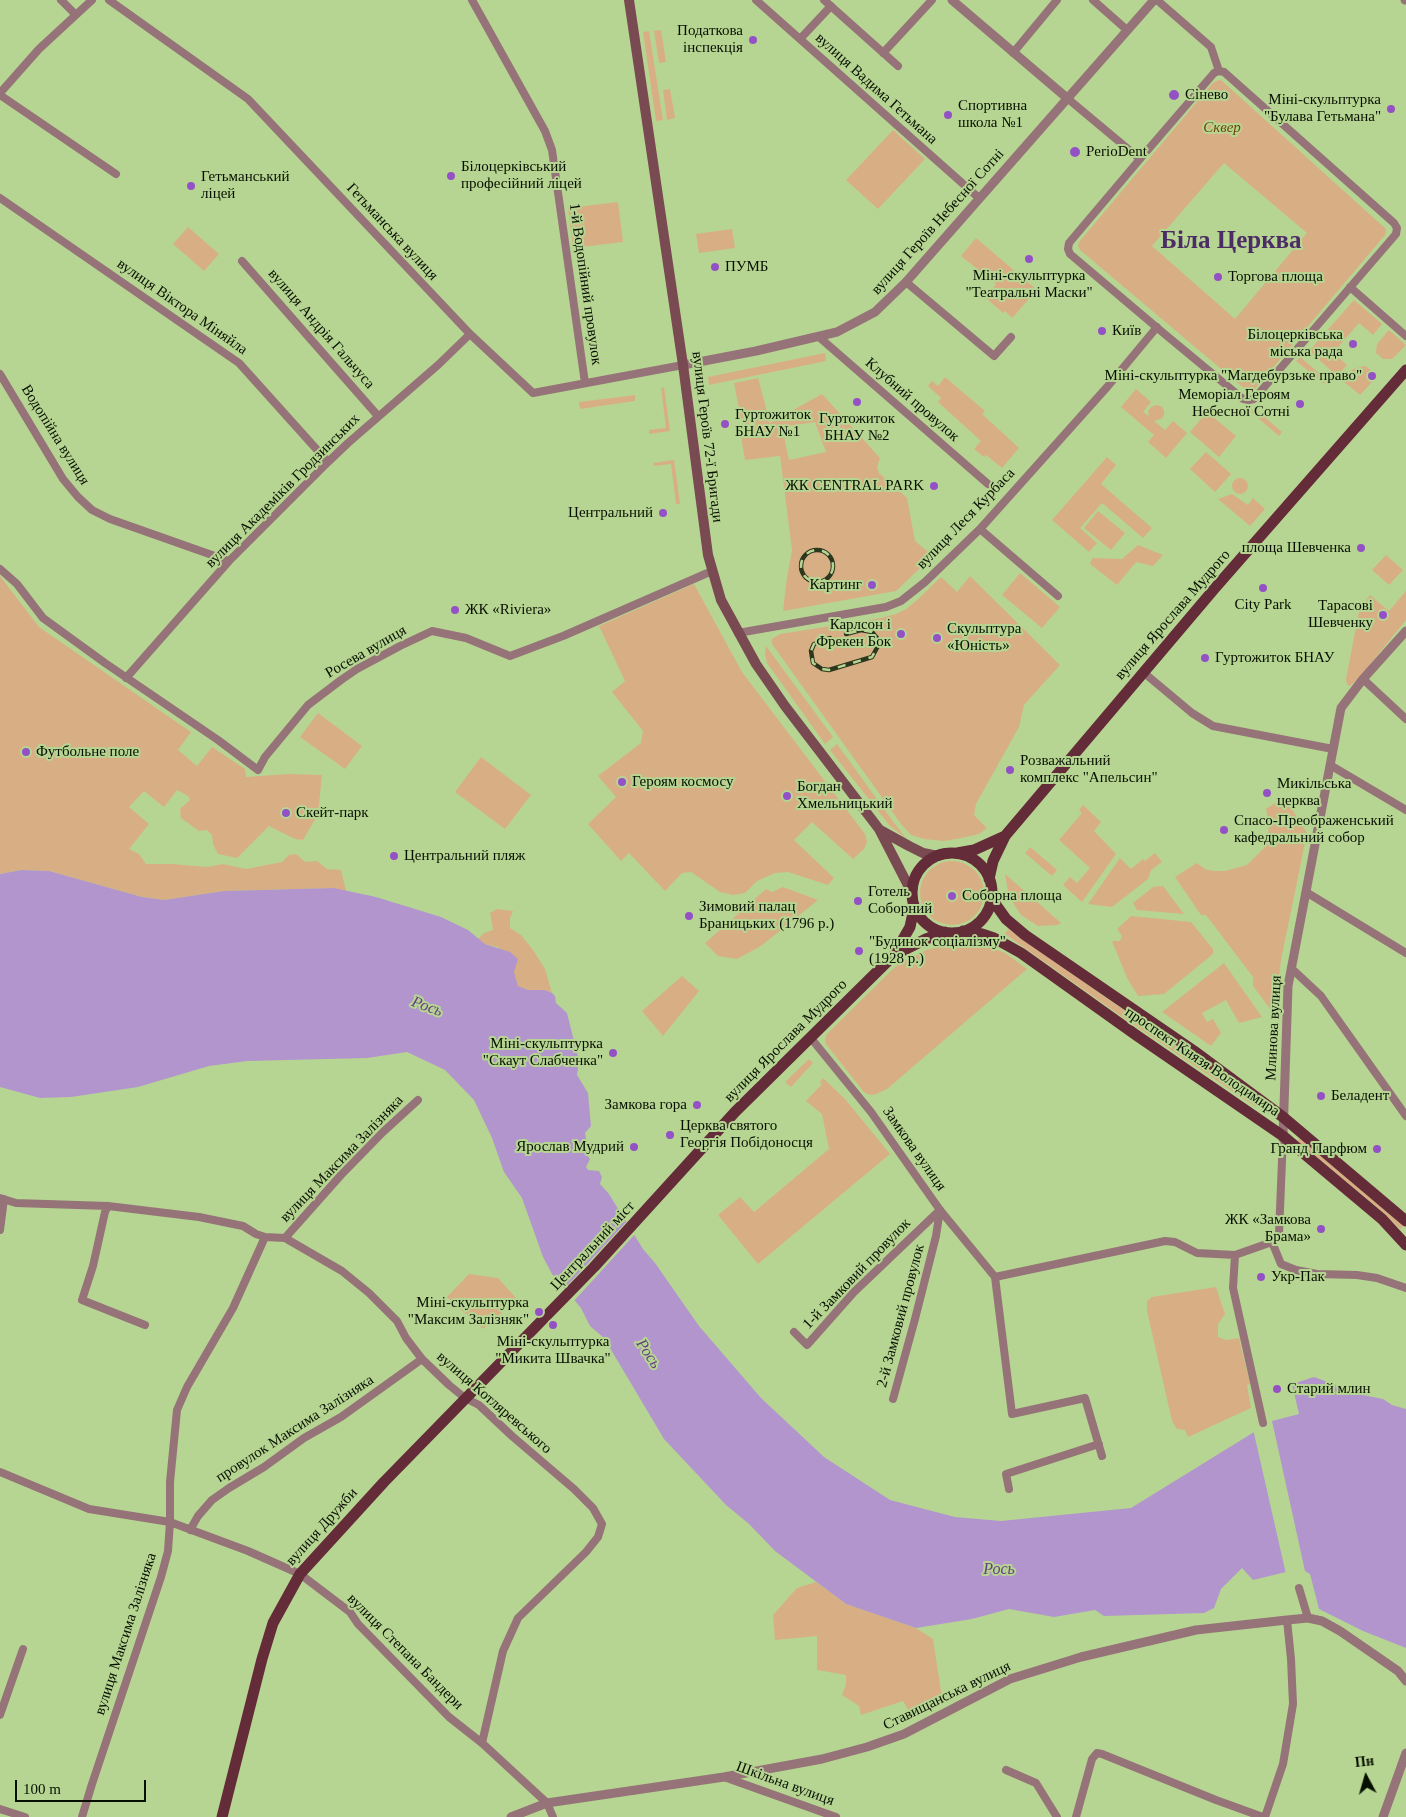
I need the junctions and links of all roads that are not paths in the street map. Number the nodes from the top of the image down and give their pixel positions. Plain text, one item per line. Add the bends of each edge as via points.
1 (61, 0) edge
2 (92, 0) edge
3 (108, 0) edge
4 (472, 0) edge
5 (629, 0) edge
6 (756, 0) edge
7 (824, 0) edge
8 (932, 0) edge
9 (952, 0) edge
10 (1057, 0) edge
11 (1093, 0) edge
12 (1156, 0) edge
13 (831, 6) junction
14 (76, 15) junction
15 (1127, 30) junction
16 (800, 39) junction
17 (883, 53) junction
18 (1013, 53) junction
19 (898, 66) dead end
20 (1219, 71) junction
21 (0, 94) edge
22 (1066, 98) junction
23 (1140, 159) junction
24 (116, 174) dead end
25 (0, 198) edge
26 (979, 198) junction
27 (242, 260) dead end
28 (906, 282) junction
29 (1350, 287) junction
30 (1157, 327) junction
31 (470, 334) junction
32 (1406, 336) edge
33 (819, 337) junction
34 (1011, 337) dead end
35 (683, 365) junction
36 (1406, 370) edge
37 (0, 374) edge
38 (585, 383) junction
39 (378, 416) junction
40 (328, 462) junction
41 (988, 484) dead end
42 (980, 529) junction
43 (229, 561) junction
44 (0, 569) edge
45 (712, 571) junction
46 (1058, 596) dead end
47 (1406, 631) edge
48 (738, 633) junction
49 (1143, 672) junction
50 (126, 678) junction
51 (1363, 679) junction
52 (1406, 719) edge
53 (1333, 749) junction
54 (1330, 765) junction
55 (1406, 810) edge
56 (879, 829) junction
57 (1005, 836) junction
58 (955, 853) junction
59 (938, 856) junction
60 (990, 884) junction
61 (1306, 892) junction
62 (912, 893) junction
63 (914, 908) junction
64 (963, 931) junction
65 (945, 932) junction
66 (1406, 953) edge
67 (894, 955) junction
68 (1291, 968) junction
69 (810, 1037) junction
70 (418, 1100) dead end
71 (1406, 1116) edge
72 (1283, 1117) junction
73 (1283, 1136) junction
74 (661, 1194) joint
75 (2, 1199) edge
76 (108, 1206) junction
77 (1391, 1208) junction
78 (940, 1210) junction
79 (1406, 1214) edge
80 (1406, 1221) edge
81 (0, 1230) edge
82 (265, 1237) junction
83 (285, 1238) junction
84 (1272, 1242) junction
85 (1406, 1245) edge
86 (1235, 1255) junction
87 (995, 1277) junction
88 (1406, 1288) edge
89 (546, 1317) joint
90 (145, 1325) dead end
91 (794, 1332) dead end
92 (422, 1359) junction
93 (465, 1398) junction
94 (893, 1399) dead end
95 (1263, 1423) dead end
96 (1099, 1444) junction
97 (1102, 1456) dead end
98 (0, 1472) edge
99 (1010, 1489) dead end
100 (170, 1522) junction
101 (190, 1530) junction
102 (300, 1574) junction
103 (1299, 1588) dead end
104 (1308, 1618) junction
105 (1287, 1620) junction
106 (23, 1649) dead end
107 (1406, 1681) edge
108 (0, 1715) edge
109 (482, 1744) junction
110 (1406, 1753) edge
111 (1006, 1770) dead end
112 (724, 1777) junction
113 (547, 1803) junction
114 (814, 1808) junction
115 (0, 1809) edge
116 (25, 1817) edge
117 (82, 1817) edge
118 (222, 1817) edge
119 (511, 1817) edge
120 (553, 1817) edge
121 (810, 1817) edge
122 (836, 1817) edge
123 (1057, 1817) edge
124 (1076, 1817) edge
125 (1264, 1817) edge
126 (1383, 1817) edge

1 - 14 street
2 - 14 street
3 - 31 street, Гетьманська вулиця via 248,100
4 - 38 street, 1-й Водопійний провулок via 545,131 552,150
5 - 35 main road, вулиця Героїв 72-ї Бригади
6 - 16 street, вулиця Вадима Гетьмана
7 - 13 street
8 - 17 street
9 - 18 street
10 - 18 street
11 - 15 street
12 - 15 street, вулиця Героїв Небесної Сотні
12 - 20 street via 1211,47
13 - 16 street
13 - 17 street
14 - 21 street
15 - 22 street, вулиця Героїв Небесної Сотні
16 - 26 street, вулиця Вадима Гетьмана
17 - 19 street
18 - 22 street
20 - 23 street
20 - 29 street via 1224,72 1394,223 1396,234
21 - 24 street
22 - 23 street
22 - 26 street, вулиця Героїв Небесної Сотні
23 - 30 street via 1069,243 1068,249
25 - 40 street, вулиця Віктора Міняйла via 239,363
26 - 28 street, вулиця Героїв Небесної Сотні
27 - 39 street, вулиця Андрія Гальчуса
28 - 33 street, вулиця Героїв Небесної Сотні via 875,312 837,332
28 - 34 street via 994,356
29 - 30 street via 1249,400 1243,399
29 - 32 street
30 - 42 street, вулиця Леся Курбаса
31 - 38 street, Гетьманська вулиця via 533,393
31 - 39 street, вулиця Академіків Гродзинських
33 - 35 street, вулиця Героїв Небесної Сотні
33 - 41 street, Клубний провулок
35 - 38 street, Гетьманська вулиця
35 - 45 main road, вулиця Героїв 72-ї Бригади
36 - 49 main road, вулиця Ярослава Мудрого
37 - 43 street, Водопійна вулиця via 63,479 92,510
39 - 40 street, вулиця Академіків Гродзинських
40 - 43 street, вулиця Академіків Гродзинських
42 - 46 street
42 - 48 street, вулиця Леся Курбаса via 901,602
43 - 50 street, вулиця Академіків Гродзинських
44 - 50 street, Росева вулиця via 17,584 43,618
45 - 48 main road, вулиця Героїв 72-ї Бригади via 721,600
45 - 50 street, Росева вулиця via 510,656 466,638 432,631 358,669 308,705 258,770
47 - 51 street, Млинова вулиця
48 - 56 main road, вулиця Героїв 72-ї Бригади via 784,706
49 - 53 street via 1192,714 1213,726
49 - 57 main road, вулиця Ярослава Мудрого
51 - 52 street
51 - 53 street, Млинова вулиця via 1341,708
53 - 54 street, Млинова вулиця
54 - 55 street
54 - 61 street, Млинова вулиця
56 - 59 main road, вулиця Героїв 72-ї Бригади via 909,846
56 - 62 main road, вулиця Героїв 72-ї Бригади
57 - 58 main road, вулиця Ярослава Мудрого via 974,850
57 - 60 main road, вулиця Ярослава Мудрого via 992,861
58 - 59 main road
58 - 60 main road via 979,864
59 - 62 main road via 918,872
60 - 64 main road via 990,905 986,914 974,927
60 - 72 main road, проспект Князя Володимира via 996,905 1006,919 1025,935 1194,1051
61 - 66 street
61 - 68 street, Млинова вулиця
62 - 63 main road
63 - 65 main road via 924,922
63 - 67 main road, вулиця Ярослава Мудрого via 910,927
64 - 65 main road
64 - 73 main road, проспект Князя Володимира via 994,938 1020,953
65 - 67 main road, вулиця Ярослава Мудрого
67 - 69 main road, вулиця Ярослава Мудрого
68 - 71 street via 1321,996
68 - 72 street, Млинова вулиця
69 - 74 main road, вулиця Ярослава Мудрого via 735,1112
69 - 78 street, Замкова вулиця via 871,1112
70 - 83 street, вулиця Максима Залізняка via 341,1175
72 - 73 street, Млинова вулиця
72 - 77 main road, проспект Князя Володимира
73 - 84 street, Млинова вулиця via 1279,1234
73 - 85 main road, проспект Князя Володимира via 1382,1220
74 - 89 main road, Центральний міст
75 - 76 street, вулиця Котляревського via 32,1204
75 - 81 street
76 - 82 street, вулиця Котляревського via 244,1226
76 - 90 street via 82,1300
77 - 79 main road
77 - 80 main road, проспект Князя Володимира
78 - 87 street, Замкова вулиця
78 - 91 street, 1-й Замковий провулок via 854,1292 807,1345
78 - 94 street, 2-й Замковий провулок
82 - 83 street, вулиця Котляревського
82 - 100 street, вулиця Максима Залізняка via 233,1308 177,1410
83 - 92 street, вулиця Котляревського via 342,1271 369,1293 397,1321
84 - 86 street
84 - 88 street via 1281,1264 1296,1270 1377,1278
86 - 87 street via 1197,1253 1175,1242 1165,1241
86 - 95 street via 1233,1288
87 - 96 street via 1012,1414 1085,1398
89 - 93 main road, вулиця Дружби
92 - 93 street, вулиця Котляревського
92 - 101 street, провулок Максима Залізняка via 341,1418 304,1438 212,1500
93 - 102 main road, вулиця Дружби
93 - 109 street, вулиця Котляревського via 479,1405 574,1489 593,1508 602,1524 598,1537 586,1552 518,1618 503,1650
96 - 97 street
96 - 99 street via 1006,1474
98 - 100 street, вулиця Степана Бандери via 89,1509
100 - 101 street, вулиця Степана Бандери
100 - 117 street, вулиця Максима Залізняка via 168,1551 161,1577
101 - 102 street, вулиця Степана Бандери
102 - 109 street, вулиця Степана Бандери via 350,1612 449,1717
102 - 118 main road, вулиця Дружби via 274,1623 262,1659
103 - 104 street
104 - 105 street, Ставищанська вулиця
104 - 107 street via 1340,1631 1398,1671
105 - 112 street, Ставищанська вулиця via 1196,1630 1081,1657 1010,1679 904,1734 867,1747 822,1759
105 - 125 street via 1294,1704 1284,1764
106 - 108 street
109 - 113 street, вулиця Степана Бандери
110 - 126 street
111 - 123 street via 1036,1783
112 - 113 street, Ставищанська вулиця
112 - 114 street, Шкільна вулиця
113 - 119 street, Ставищанська вулиця
113 - 120 street
114 - 121 street
114 - 122 street, Шкільна вулиця
115 - 116 street
124 - 125 street via 1092,1759 1097,1753

